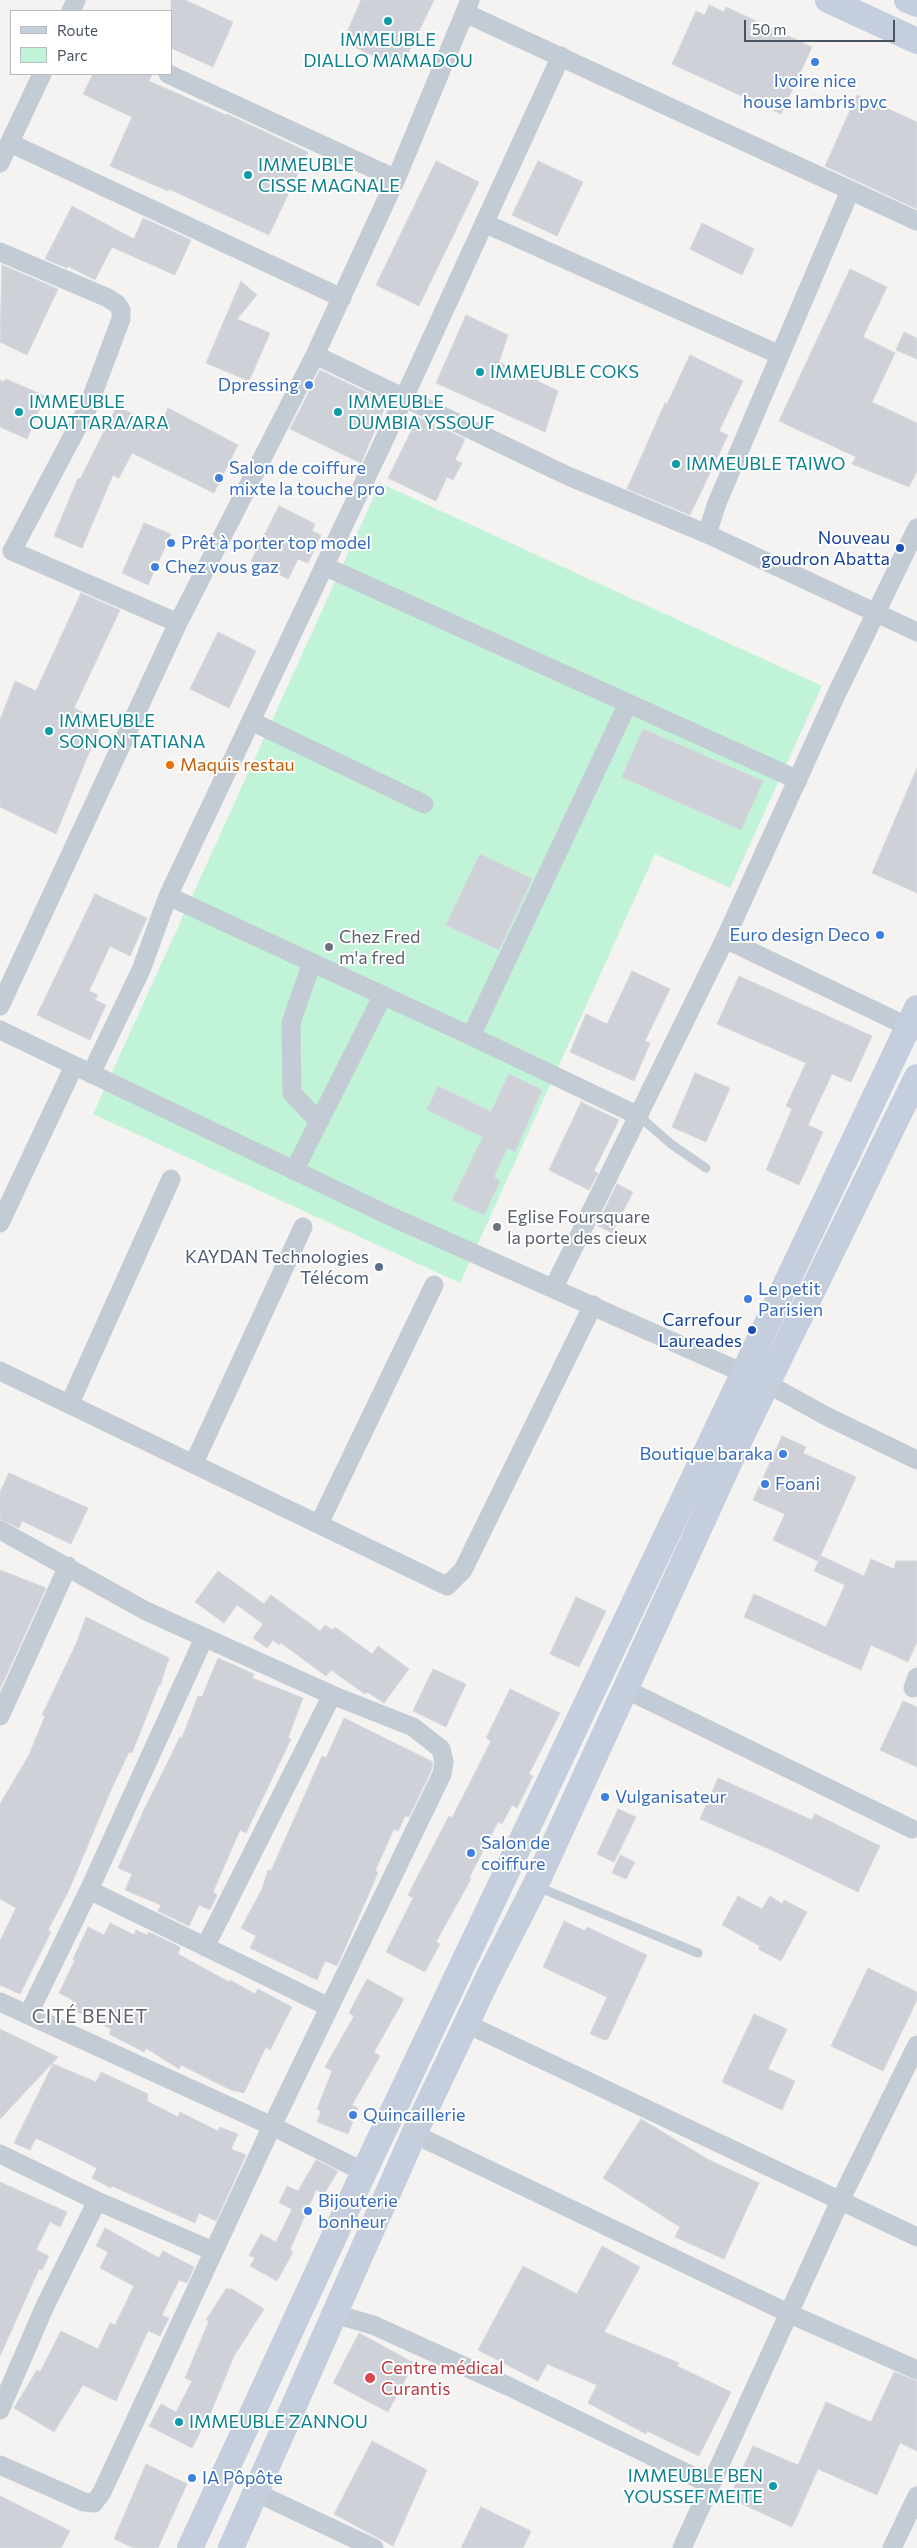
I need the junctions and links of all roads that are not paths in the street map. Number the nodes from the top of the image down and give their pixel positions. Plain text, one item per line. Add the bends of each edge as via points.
1 (828, 0) edge
2 (467, 4) edge
3 (917, 41) edge
4 (561, 56) junction
5 (42, 75) edge
6 (170, 75) edge
7 (10, 142) junction
8 (0, 164) edge
9 (396, 179) junction
10 (850, 191) junction
11 (917, 221) edge
12 (484, 223) junction
13 (0, 252) edge
14 (342, 298) junction
15 (315, 355) junction
16 (780, 355) junction
17 (404, 398) junction
18 (917, 528) edge
19 (706, 534) junction
20 (6, 548) edge
21 (324, 566) junction
22 (875, 613) junction
23 (178, 623) junction
24 (917, 632) edge
25 (628, 703) junction
26 (251, 721) junction
27 (798, 780) junction
28 (424, 804) dead end
29 (168, 896) junction
30 (725, 939) junction
31 (312, 962) junction
32 (383, 995) junction
33 (0, 1006) edge
34 (914, 1022) edge
35 (0, 1030) edge
36 (471, 1036) junction
37 (83, 1070) junction
38 (917, 1077) edge
39 (638, 1116) junction
40 (319, 1122) junction
41 (706, 1168) dead end
42 (294, 1171) junction
43 (171, 1179) dead end
44 (0, 1223) edge
45 (303, 1227) dead end
46 (434, 1285) dead end
47 (554, 1288) junction
48 (593, 1305) junction
49 (0, 1371) edge
50 (744, 1373) junction
51 (768, 1384) junction
52 (70, 1403) junction
53 (917, 1460) edge
54 (194, 1463) junction
55 (319, 1524) junction
56 (0, 1530) edge
57 (68, 1566) junction
58 (204, 1638) junction
59 (627, 1690) junction
60 (332, 1695) junction
61 (2, 1707) edge
62 (912, 1829) dead end
63 (535, 1886) junction
64 (89, 1890) junction
65 (205, 1947) junction
66 (698, 1954) dead end
67 (0, 2002) edge
68 (329, 2007) junction
69 (28, 2015) junction
70 (467, 2024) junction
71 (917, 2045) edge
72 (272, 2126) junction
73 (414, 2134) junction
74 (0, 2154) edge
75 (364, 2172) junction
76 (97, 2201) junction
77 (840, 2201) junction
78 (917, 2236) edge
79 (213, 2251) junction
80 (334, 2311) junction
81 (790, 2314) junction
82 (917, 2370) edge
83 (0, 2410) edge
84 (0, 2465) edge
85 (711, 2485) junction
86 (257, 2492) junction
87 (917, 2496) edge
88 (190, 2548) edge
89 (231, 2548) edge
90 (374, 2548) edge
91 (682, 2548) edge
92 (892, 2548) edge

1 - 3 main road
2 - 4 street
2 - 9 street
4 - 10 street
4 - 12 street
5 - 7 street
6 - 9 street
7 - 8 street
7 - 14 street
9 - 14 street
10 - 11 street
10 - 16 street
12 - 16 street
12 - 17 street
13 - 20 street via 108,298 121,310 121,319 88,407
14 - 15 street
15 - 17 street
15 - 23 street
16 - 19 street
17 - 19 street via 568,476
17 - 21 street
18 - 22 street
19 - 22 street
20 - 23 street
21 - 25 street
21 - 26 street
22 - 24 street
22 - 27 street
23 - 33 street
25 - 27 street
25 - 36 street
26 - 28 street
26 - 29 street
27 - 30 street
29 - 31 street
29 - 37 street via 141,970
30 - 34 street
30 - 39 street
31 - 32 street
31 - 40 street via 291,1023 292,1093
32 - 36 street
32 - 40 street
34 - 50 main road
35 - 37 street
36 - 39 street
37 - 42 street
37 - 44 street
38 - 51 main road
39 - 41 lane
39 - 47 street
40 - 42 street
42 - 47 street
43 - 52 street
45 - 54 street
46 - 55 street
47 - 48 street
48 - 50 street
48 - 55 street via 463,1570 447,1586
49 - 52 street
50 - 51 street
50 - 75 main road
51 - 53 street
51 - 59 main road
52 - 54 street
54 - 55 street
56 - 57 street
57 - 58 street via 146,1611
57 - 61 street
58 - 60 street
58 - 64 street
59 - 62 street
59 - 63 main road
60 - 65 street
60 - 68 street via 413,1728 441,1749 444,1762 442,1774
63 - 66 lane
63 - 70 main road
64 - 65 street
64 - 69 street
65 - 68 street
67 - 69 street
68 - 72 street
69 - 72 street
70 - 73 main road
70 - 77 street
71 - 77 street
72 - 75 street
72 - 79 street
73 - 80 main road
73 - 81 street
74 - 76 street
75 - 88 main road
76 - 79 street
76 - 83 street via 45,2306
77 - 78 street
77 - 81 street
79 - 84 street via 102,2492 94,2502 84,2502
80 - 85 street via 373,2325 501,2383
80 - 86 main road
81 - 82 street
81 - 85 street
85 - 91 street
86 - 89 main road
86 - 90 street
87 - 92 street

